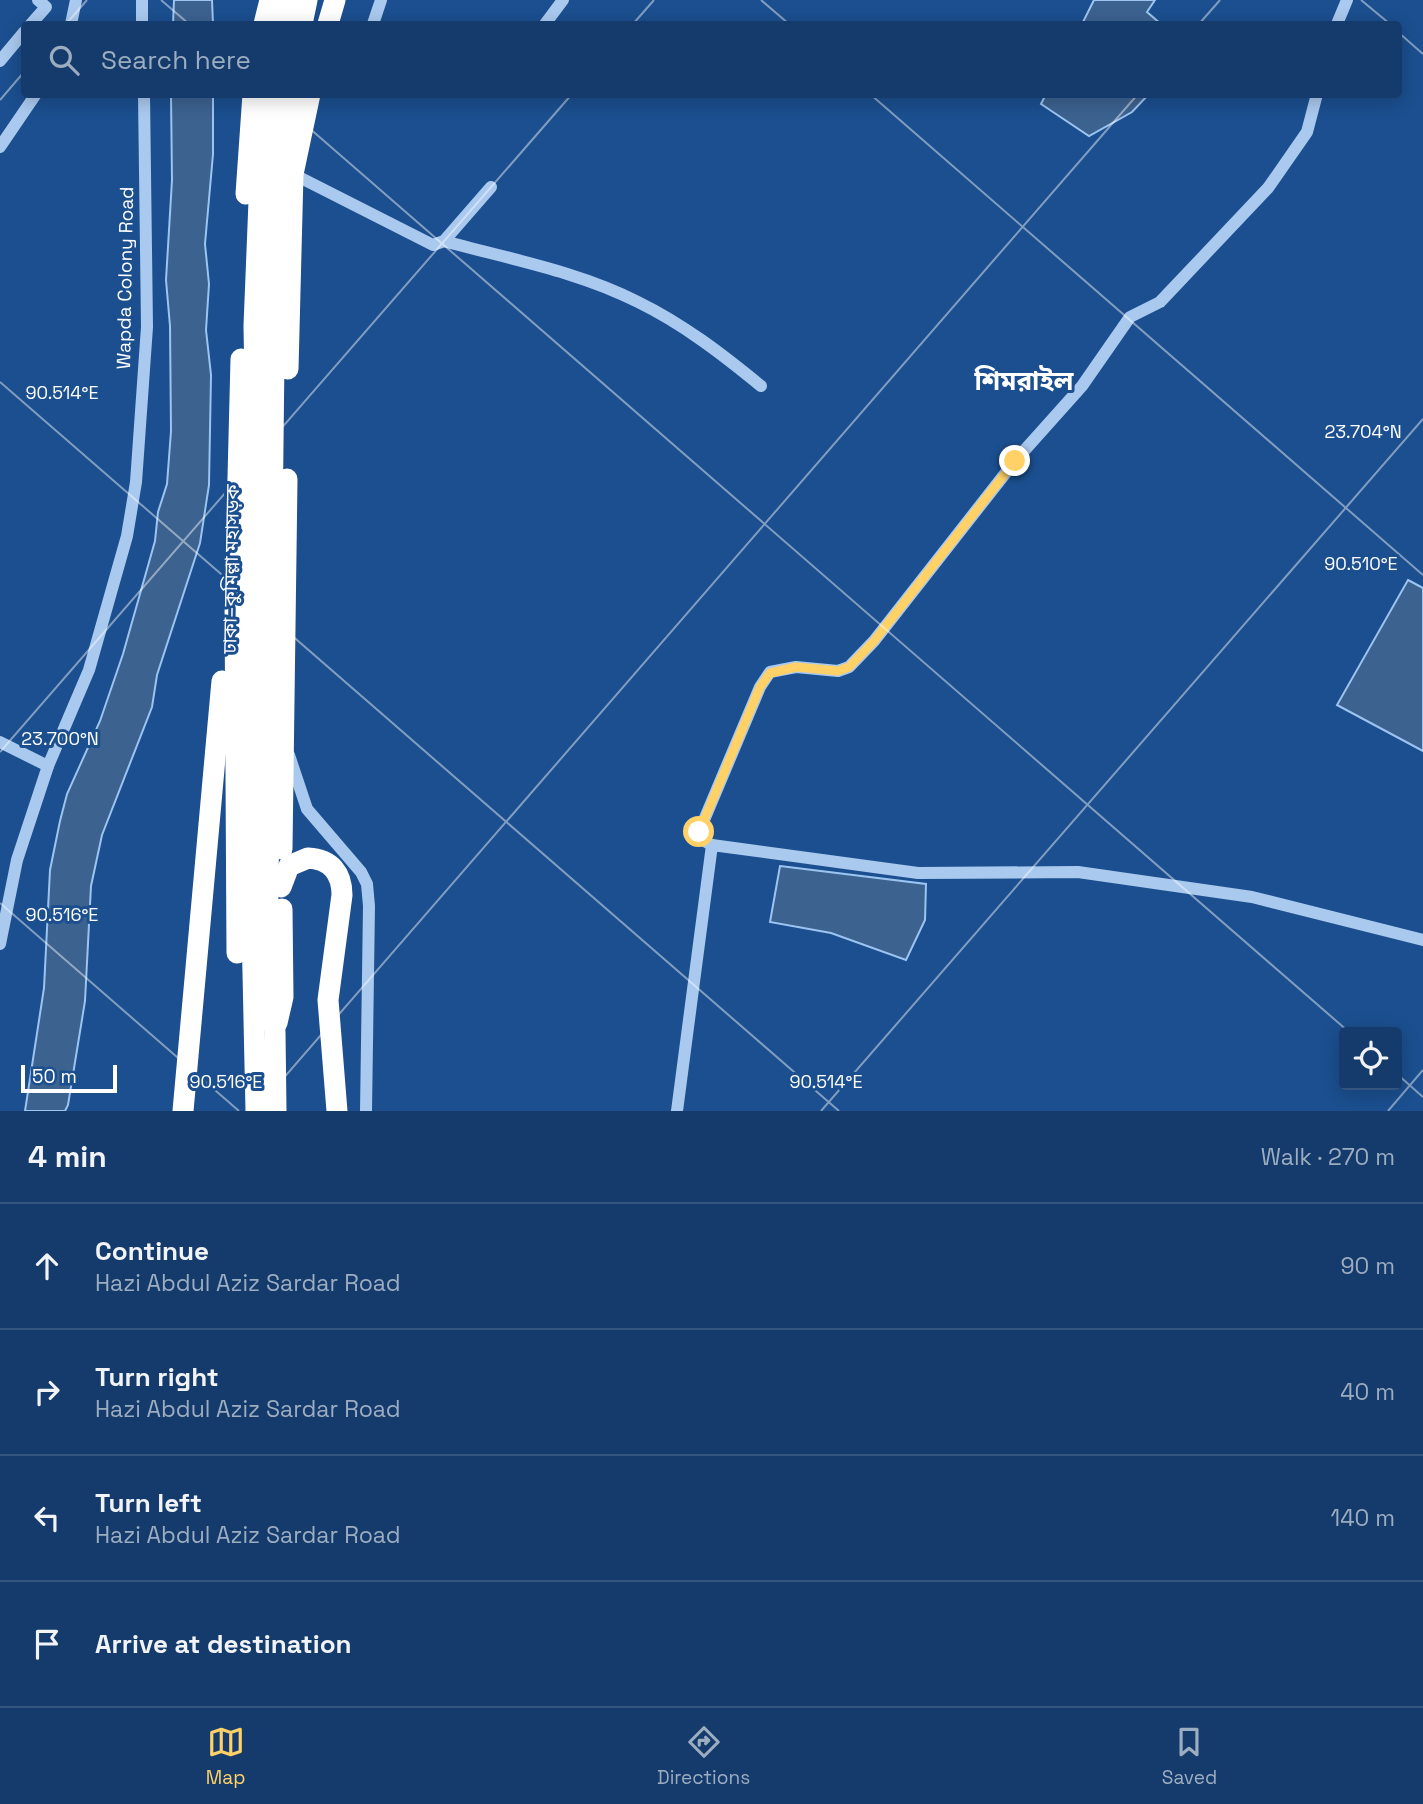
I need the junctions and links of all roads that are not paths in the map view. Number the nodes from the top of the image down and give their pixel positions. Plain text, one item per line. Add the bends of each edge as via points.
1 (76, 0) edge
2 (142, 0) edge
3 (270, 0) edge
4 (290, 0) edge
5 (307, 0) edge
6 (335, 0) edge
7 (381, 0) edge
8 (563, 0) edge
9 (1347, 0) edge
10 (42, 4) edge
11 (33, 21) edge
12 (72, 21) edge
13 (142, 21) edge
14 (265, 21) edge
15 (285, 21) edge
16 (303, 21) edge
17 (329, 21) edge
18 (374, 21) edge
19 (547, 21) edge
20 (1338, 21) edge
21 (21, 36) edge
22 (0, 61) edge
23 (33, 98) edge
24 (144, 98) edge
25 (253, 98) edge
26 (271, 98) edge
27 (289, 98) edge
28 (309, 98) edge
29 (1316, 98) edge
30 (0, 147) edge
31 (293, 174) junction
32 (491, 187) dead end
33 (444, 242) junction
34 (761, 386) dead end
35 (235, 596) junction
36 (0, 742) edge
37 (285, 745) junction
38 (48, 766) junction
39 (707, 843) junction
40 (281, 887) junction
41 (1423, 940) edge
42 (0, 944) edge
43 (275, 1032) junction
44 (245, 1046) junction
45 (183, 1111) edge
46 (242, 1111) edge
47 (256, 1111) edge
48 (276, 1111) edge
49 (337, 1111) edge
50 (366, 1111) edge
51 (677, 1111) edge

1 - 12 street
2 - 13 street
3 - 14 highway
4 - 15 highway
5 - 16 highway
6 - 17 highway
7 - 18 street
8 - 19 street
9 - 20 street
10 - 11 street
21 - 22 street
23 - 30 street
24 - 38 street, Wapda Colony Road via 147,327 135,482 127,536 89,670
25 - 35 highway via 247,145
26 - 44 highway, ঢাকা–কুমিল্লা মহাসড়ক via 260,176 254,326 257,495
27 - 43 highway, ঢাকা–কুমিল্লা মহাসড়ক via 276,178 267,977
28 - 31 highway
29 - 39 street via 1307,132 1268,188 1160,303 1130,317 1082,386 1015,461 874,641 849,667 838,671 796,667 770,673 699,832
31 - 33 street via 426,243
31 - 37 highway
32 - 33 street
33 - 34 street via 555,270 638,302 706,342
35 - 44 highway via 233,775
35 - 45 highway via 220,694
36 - 38 street
37 - 40 highway
37 - 50 street via 307,808 367,884
38 - 42 street, Wapda Colony Road via 17,860
39 - 41 street via 918,873 1091,874 1252,897
39 - 51 street
40 - 43 highway via 282,997
40 - 49 highway via 289,866 308,858 330,864 340,878 342,895 328,1000
43 - 48 highway
44 - 46 highway
44 - 47 highway

